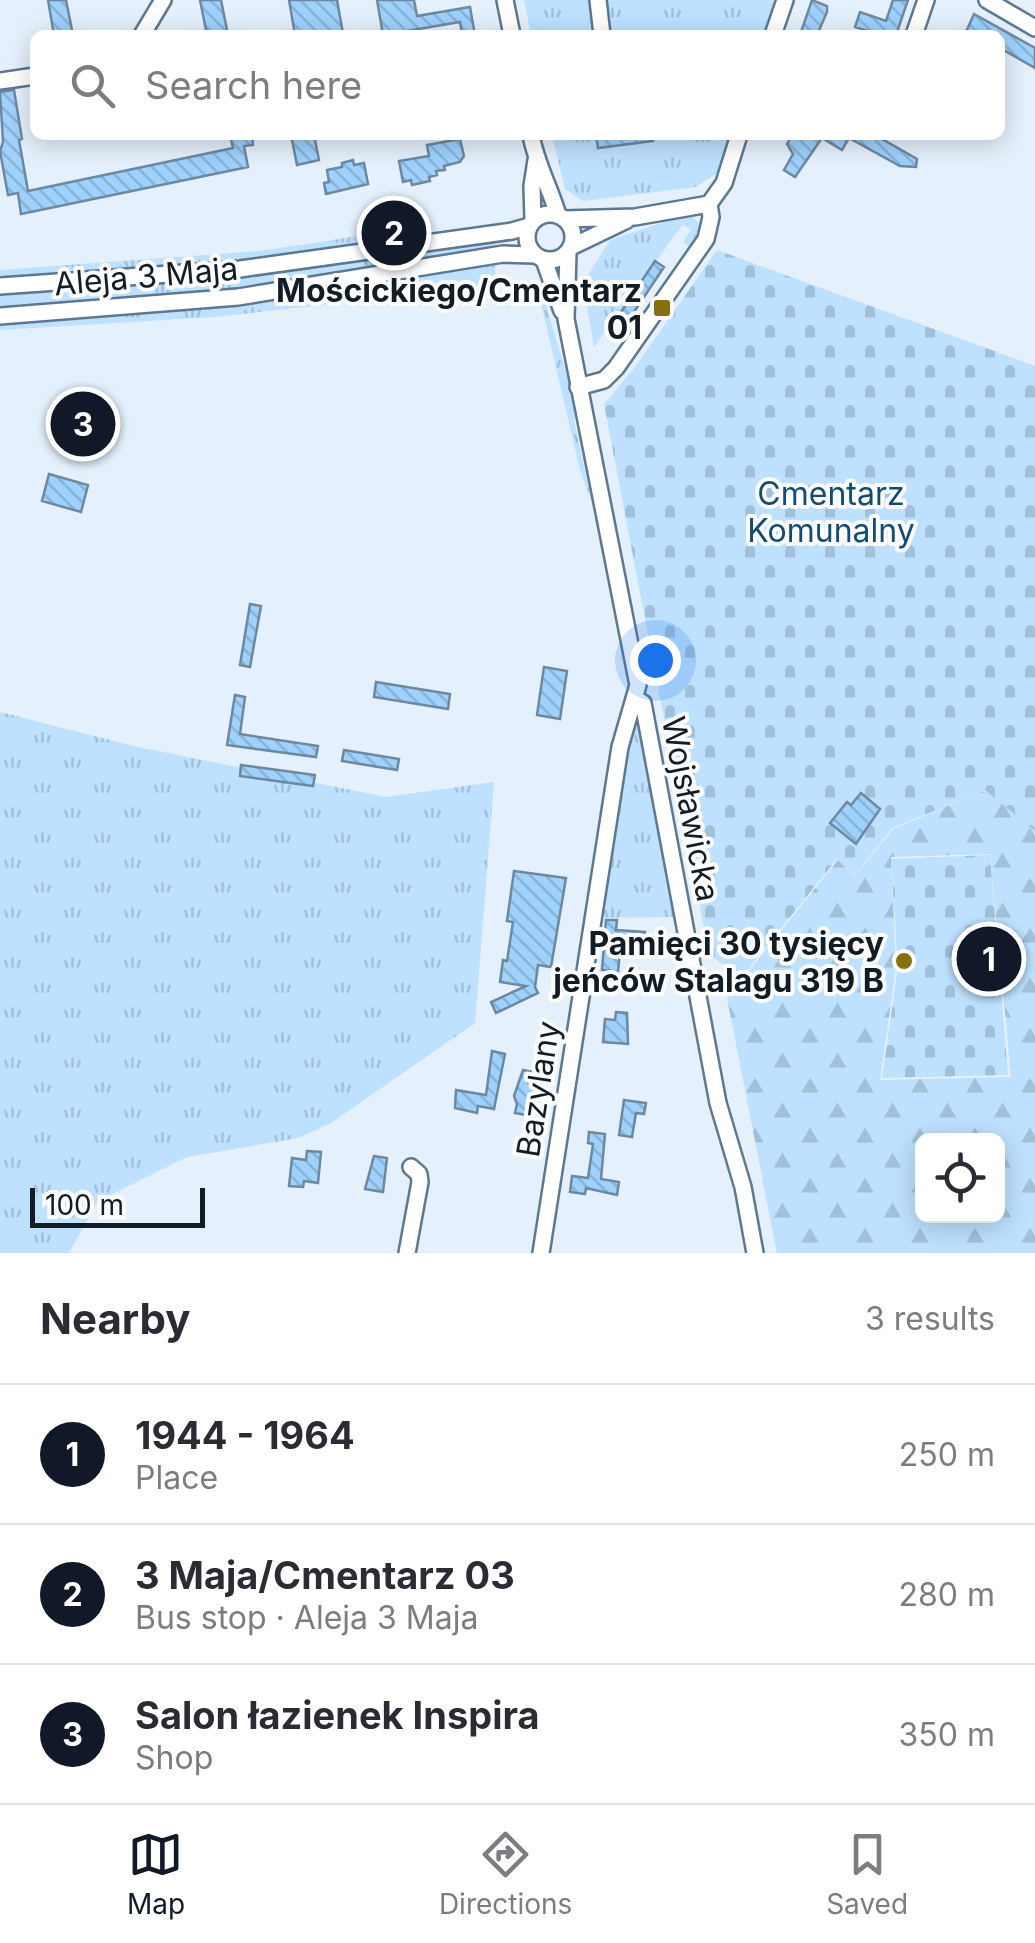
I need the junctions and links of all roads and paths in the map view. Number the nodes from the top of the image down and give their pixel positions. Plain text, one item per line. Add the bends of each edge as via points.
1 (163, 0) edge
2 (505, 0) edge
3 (598, 0) edge
4 (785, 0) edge
5 (926, 0) edge
6 (987, 0) edge
7 (1035, 28) edge
8 (145, 30) edge
9 (511, 30) edge
10 (601, 30) edge
11 (775, 30) edge
12 (916, 30) edge
13 (30, 77) edge
14 (0, 81) edge
15 (532, 140) edge
16 (737, 140) edge
17 (536, 160) junction
18 (708, 204) junction
19 (561, 217) junction
20 (635, 217) junction
21 (531, 223) junction
22 (570, 250) junction
23 (539, 258) junction
24 (0, 286) edge
25 (0, 316) edge
26 (566, 320) junction
27 (578, 387) junction
28 (636, 698) junction
29 (410, 1167) dead end
30 (407, 1253) edge
31 (541, 1253) edge
32 (755, 1253) edge

1 - 8 street
2 - 9 street
3 - 10 street
4 - 11 street
5 - 12 street
6 - 7 street
13 - 14 street
15 - 17 street
16 - 18 street via 724,183
17 - 19 street
17 - 21 street
18 - 20 street
18 - 27 street via 706,240 616,368 604,380
19 - 20 street
19 - 21 street via 540,216
19 - 22 street via 572,232
20 - 22 street
21 - 23 street via 526,242
21 - 24 street, Aleja 3 Maja via 240,269
22 - 23 street via 561,258
22 - 26 street, Wojsławicka
23 - 25 street, Aleja 3 Maja via 502,254 238,296
23 - 26 street, Wojsławicka
26 - 27 street, Wojsławicka
27 - 28 street, Wojsławicka via 636,665
28 - 31 street, Bazylany via 620,747
28 - 32 street, Wojsławicka via 643,704 718,1103
29 - 30 street via 420,1182

